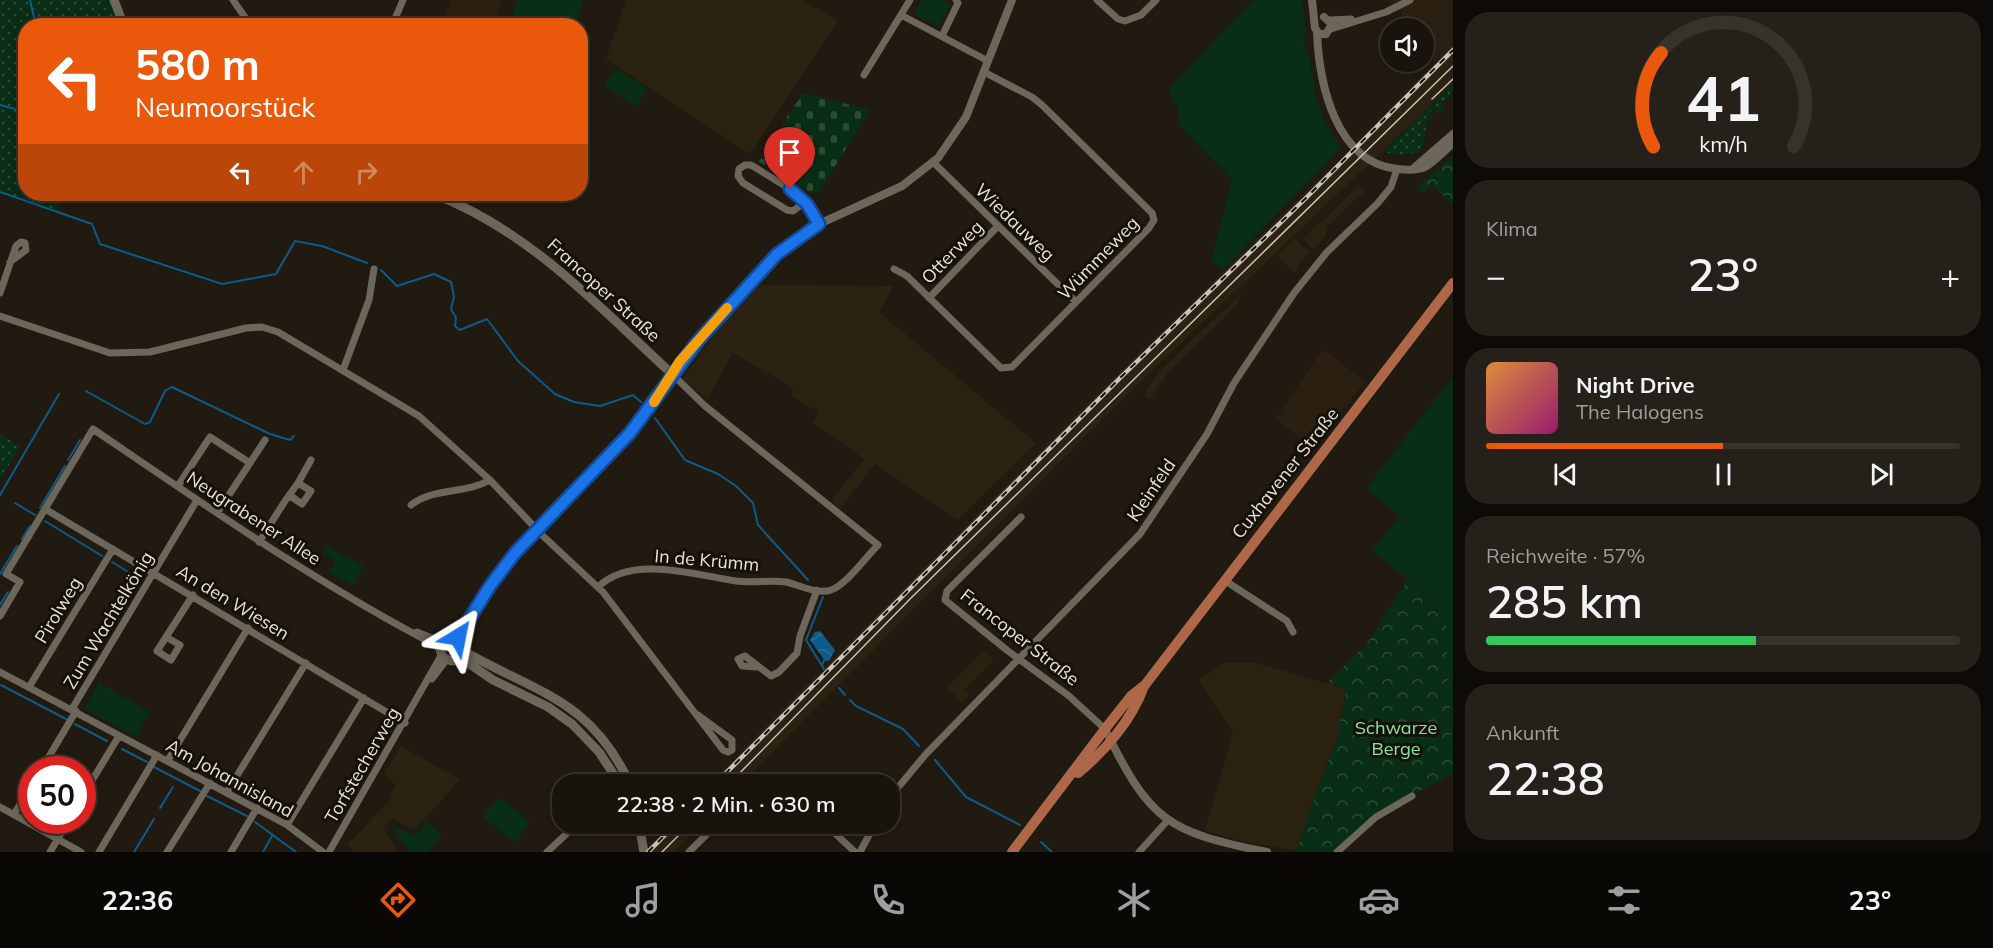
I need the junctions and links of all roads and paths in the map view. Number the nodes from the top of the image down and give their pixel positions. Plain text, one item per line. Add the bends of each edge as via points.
1 (114, 0) edge
2 (233, 0) edge
3 (403, 0) edge
4 (910, 0) edge
5 (956, 0) edge
6 (1012, 0) edge
7 (1097, 0) edge
8 (1156, 0) edge
9 (1313, 0) edge
10 (1410, 0) edge
11 (901, 15) junction
12 (121, 18) edge
13 (245, 18) edge
14 (395, 18) edge
15 (1324, 26) junction
16 (942, 36) junction
17 (988, 61) junction
18 (984, 72) junction
19 (864, 75) dead end
20 (1453, 134) edge
21 (1453, 143) edge
22 (934, 163) junction
23 (1397, 169) junction
24 (1411, 170) junction
25 (450, 201) edge
26 (806, 202) junction
27 (819, 224) junction
28 (997, 226) junction
29 (10, 262) dead end
30 (374, 269) dead end
31 (894, 269) dead end
32 (1453, 283) edge
33 (0, 293) edge
34 (929, 298) junction
35 (1076, 302) junction
36 (0, 316) edge
37 (343, 370) junction
38 (672, 374) junction
39 (265, 440) dead end
40 (311, 460) dead end
41 (250, 463) junction
42 (490, 480) junction
43 (298, 483) junction
44 (178, 486) junction
45 (289, 495) junction
46 (198, 500) junction
47 (411, 505) dead end
48 (45, 509) junction
49 (217, 513) junction
50 (1021, 517) dead end
51 (536, 529) junction
52 (259, 542) junction
53 (113, 549) junction
54 (154, 572) junction
55 (1224, 580) junction
56 (598, 587) junction
57 (817, 590) junction
58 (193, 595) junction
59 (0, 616) edge
60 (248, 628) junction
61 (1293, 632) dead end
62 (166, 637) dead end
63 (457, 637) junction
64 (443, 651) junction
65 (463, 655) junction
66 (1018, 657) junction
67 (306, 663) junction
68 (758, 667) dead end
69 (1, 674) edge
70 (1145, 685) junction
71 (29, 687) junction
72 (364, 698) junction
73 (74, 710) junction
74 (698, 716) junction
75 (405, 723) junction
76 (1105, 729) junction
77 (119, 736) junction
78 (1110, 740) junction
79 (157, 755) junction
80 (49, 756) edge
81 (168, 760) junction
82 (96, 774) edge
83 (613, 774) edge
84 (623, 774) edge
85 (1068, 781) junction
86 (210, 783) junction
87 (900, 785) edge
88 (227, 792) junction
89 (1412, 796) dead end
90 (0, 807) edge
91 (18, 808) edge
92 (257, 808) junction
93 (14, 814) junction
94 (1168, 820) junction
95 (287, 825) junction
96 (61, 834) edge
97 (566, 834) edge
98 (641, 834) edge
99 (707, 834) edge
100 (836, 834) edge
101 (870, 834) edge
102 (58, 839) junction
103 (1224, 848) edge
104 (50, 852) edge
105 (81, 852) edge
106 (99, 852) edge
107 (167, 852) edge
108 (231, 852) edge
109 (323, 852) edge
110 (329, 852) edge
111 (547, 852) edge
112 (644, 852) edge
113 (689, 852) edge
114 (855, 852) edge
115 (860, 852) edge
116 (1012, 852) edge
117 (1139, 852) edge
118 (1267, 852) edge
119 (1337, 852) edge

1 - 12 main road
2 - 13 street
3 - 14 street
4 - 11 street
5 - 16 street
6 - 17 street
7 - 8 street via 1125,21 1141,15
9 - 15 street
10 - 15 street via 1386,12
11 - 16 street
11 - 19 street
15 - 23 street via 1321,64 1325,96 1342,132 1373,161
16 - 17 street
17 - 18 street
18 - 22 street via 962,124
18 - 35 street, Wümmeweg via 1037,101 1152,213 1154,220 1149,228
20 - 24 street
21 - 24 street via 1425,167
22 - 27 street via 892,192
22 - 28 street, Wiedauweg
23 - 24 street
23 - 66 street, Kleinfeld via 1380,201 1326,253 1293,293 1140,534
25 - 38 main road, Francoper Straße via 544,256
26 - 26 street via 751,165 739,170 743,183 787,210 794,211
26 - 27 street
27 - 38 street via 777,254
28 - 34 street, Otterweg
28 - 35 street, Wiedauweg
29 - 33 street
30 - 37 street via 369,300
31 - 34 street, Wümmeweg
32 - 55 main road, Cuxhavener Straße
34 - 35 street, Wümmeweg via 1001,368 1012,367
36 - 37 street via 110,353 143,354 262,327 278,332
37 - 42 street via 419,416
38 - 51 main road via 630,433
38 - 57 street, Francoper Straße via 705,406 878,545 837,587
39 - 41 street
40 - 43 street
41 - 44 street via 210,437
41 - 49 street
42 - 47 street via 426,496
42 - 51 street
43 - 45 street
43 - 45 street via 311,491 302,504
44 - 46 street, Neugrabener Allee
44 - 48 street, Neugrabener Allee via 93,429
45 - 52 street
46 - 49 street, Neugrabener Allee
46 - 54 street, Zum Wachtelkönig
48 - 53 street, An den Wiesen
48 - 59 street via 6,574 20,582
49 - 52 street, Neugrabener Allee
50 - 66 street, Francoper Straße via 945,595 985,633
51 - 56 street
51 - 63 main road via 486,592
52 - 64 street, Neugrabener Allee
53 - 54 street, An den Wiesen
53 - 71 street, Pirolweg
54 - 58 street, An den Wiesen
54 - 73 street, Zum Wachtelkönig
55 - 61 street via 1287,621
55 - 70 main road, Cuxhavener Straße
56 - 57 street, In de Krümm via 604,580 657,569 737,581 782,582
56 - 74 street
57 - 68 street via 795,656 774,675 765,674
58 - 60 street, An den Wiesen
58 - 62 street
60 - 67 street, An den Wiesen
60 - 81 street
63 - 64 main road via 447,637
63 - 65 main road via 465,644
64 - 65 main road
64 - 75 street, Torfstecherweg
65 - 83 main road via 488,678 548,707 572,724
65 - 84 main road via 543,690 569,706 598,735
66 - 76 street, Francoper Straße
66 - 87 street, Kleinfeld
67 - 72 street, An den Wiesen
67 - 88 street
69 - 71 street
70 - 76 main road, Cuxhavener Straße
70 - 78 main road, Cuxhavener Straße via 1138,702
71 - 73 street
72 - 75 street, An den Wiesen
72 - 95 street
73 - 77 street, Zum Wachtelkönig
73 - 80 street
74 - 74 street via 723,750 732,750 733,740
75 - 110 street, Torfstecherweg
76 - 78 street
76 - 85 main road, Cuxhavener Straße
77 - 79 street, Am Johannisland
77 - 82 street
78 - 85 main road, Cuxhavener Straße
78 - 94 street via 1139,792
79 - 81 street, Am Johannisland
79 - 106 street
81 - 86 street, Am Johannisland
85 - 116 main road, Cuxhavener Straße
86 - 88 street, Am Johannisland
86 - 107 street
88 - 92 street, Am Johannisland
89 - 119 street via 1376,817
90 - 93 street
91 - 93 street
92 - 95 street, Am Johannisland
92 - 108 street
93 - 102 street
94 - 103 street
94 - 117 street
95 - 109 street, Am Johannisland
96 - 102 street
97 - 111 street
98 - 112 main road
99 - 113 street
100 - 114 street
101 - 115 street
102 - 104 street
102 - 105 street
103 - 118 street

